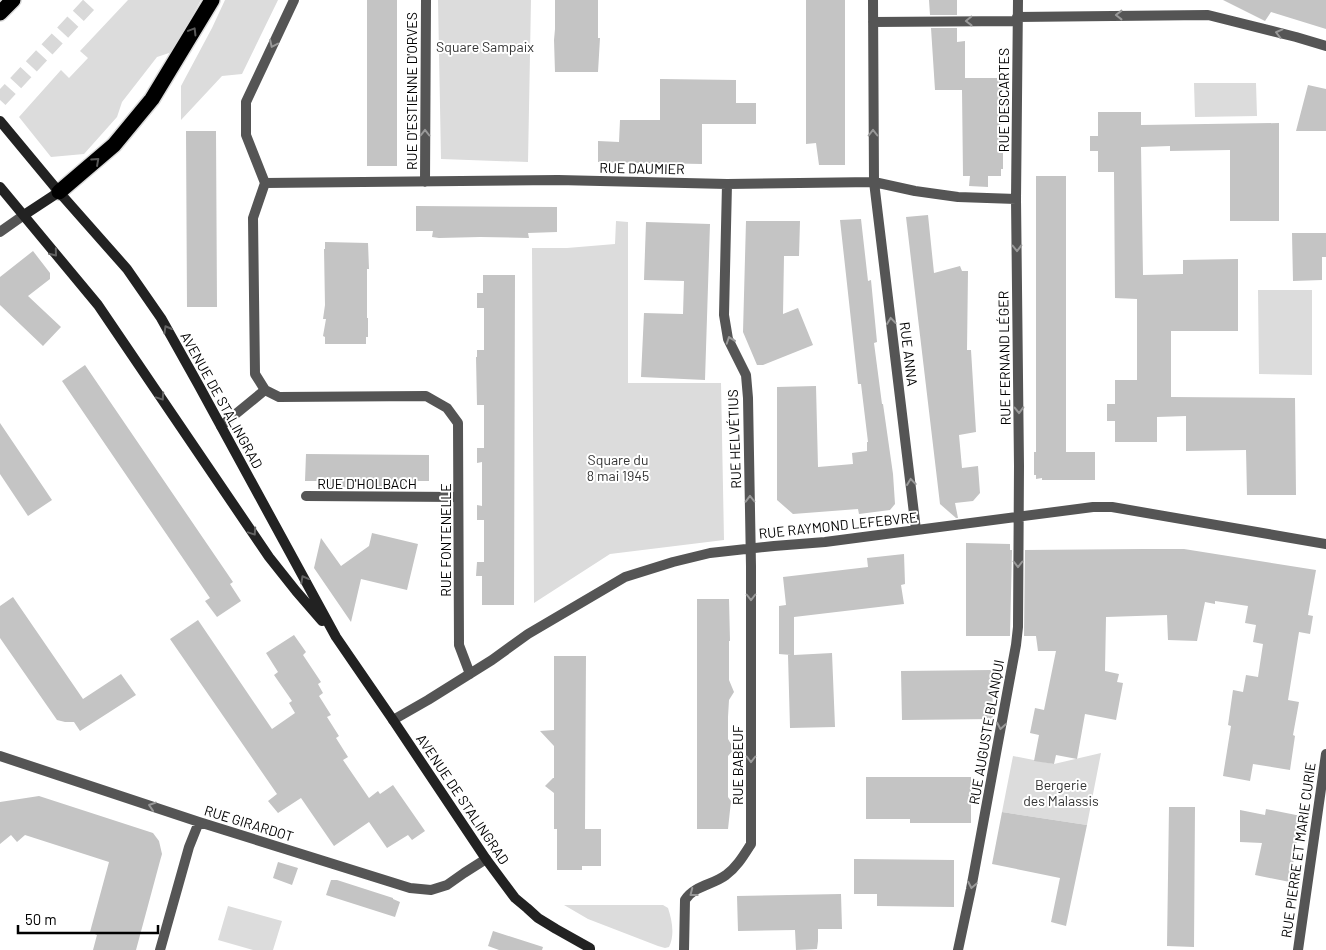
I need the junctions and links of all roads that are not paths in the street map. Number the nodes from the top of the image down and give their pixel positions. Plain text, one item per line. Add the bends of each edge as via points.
1 (13, 0) edge
2 (212, 0) edge
3 (294, 0) edge
4 (426, 0) edge
5 (873, 0) edge
6 (1018, 0) edge
7 (0, 13) edge
8 (1017, 19) junction
9 (873, 22) junction
10 (1326, 46) edge
11 (0, 121) edge
12 (425, 182) junction
13 (874, 182) junction
14 (265, 183) junction
15 (727, 184) junction
16 (0, 187) edge
17 (59, 192) junction
18 (1016, 199) junction
19 (24, 215) junction
20 (0, 232) edge
21 (265, 390) junction
22 (221, 426) junction
23 (306, 496) dead end
24 (458, 497) junction
25 (1018, 516) junction
26 (916, 530) junction
27 (1326, 544) edge
28 (750, 548) junction
29 (336, 637) junction
30 (470, 674) junction
31 (393, 720) junction
32 (1326, 754) edge
33 (0, 756) edge
34 (199, 822) junction
35 (486, 859) junction
36 (590, 949) edge
37 (160, 950) edge
38 (684, 950) edge
39 (958, 950) edge
40 (1298, 950) edge

1 - 7 highway
17 -> 2 highway via 114,145 152,99
3 -> 14 street via 246,102 246,135
12 -> 4 street, RUE D'ESTIENNE D'ORVES
5 - 9 street, RUE ANNA
6 - 8 street, RUE DESCARTES
8 -> 9 street
10 -> 8 street via 1208,15
8 - 18 street, RUE DESCARTES
13 -> 9 street, RUE ANNA
11 - 17 main road, AVENUE DE STALINGRAD
12 - 14 street, RUE DAUMIER
12 - 15 street, RUE DAUMIER via 558,180
13 - 15 street, RUE DAUMIER
13 - 18 street, RUE DAUMIER via 958,197
26 -> 13 street, RUE ANNA
14 - 21 street via 253,218 255,374
28 -> 15 street, RUE HELVÉTIUS via 746,375 728,339 724,316
16 - 19 main road, AVENUE DE STALINGRAD
17 - 19 main road
22 -> 17 main road, AVENUE DE STALINGRAD via 161,318 127,269
18 -> 25 street, RUE FERNAND LÉGER
19 - 20 street
19 -> 29 main road, AVENUE DE STALINGRAD via 98,305 269,557
21 - 22 street
21 - 24 street, RUE FONTENELLE via 279,398 426,396 447,408 458,423
29 -> 22 main road, AVENUE DE STALINGRAD
23 - 24 street, RUE D'HOLBACH
24 - 30 street, RUE FONTENELLE via 459,645
25 - 26 street, RUE RAYMOND LEFEBVRE
25 - 27 street, RUE RAYMOND LEFEBVRE via 1112,506
25 -> 39 street, RUE AUGUSTE BLANQUI via 1016,645
26 - 28 street, RUE RAYMOND LEFEBVRE
28 - 30 street, RUE RAYMOND LEFEBVRE via 710,553 625,577 528,634
28 -> 38 street, RUE BABEUF via 751,844 726,876 689,894
29 - 31 main road, AVENUE DE STALINGRAD
30 - 31 street, RUE RAYMOND LEFEBVRE
31 - 35 main road, AVENUE DE STALINGRAD
32 - 40 street, RUE PIERRE ET MARIE CURIE
34 -> 33 street, RUE GIRARDOT
34 - 35 street, RUE GIRARDOT via 410,888 432,890 447,885
34 - 37 street
35 - 36 main road, AVENUE DE STALINGRAD via 526,908

